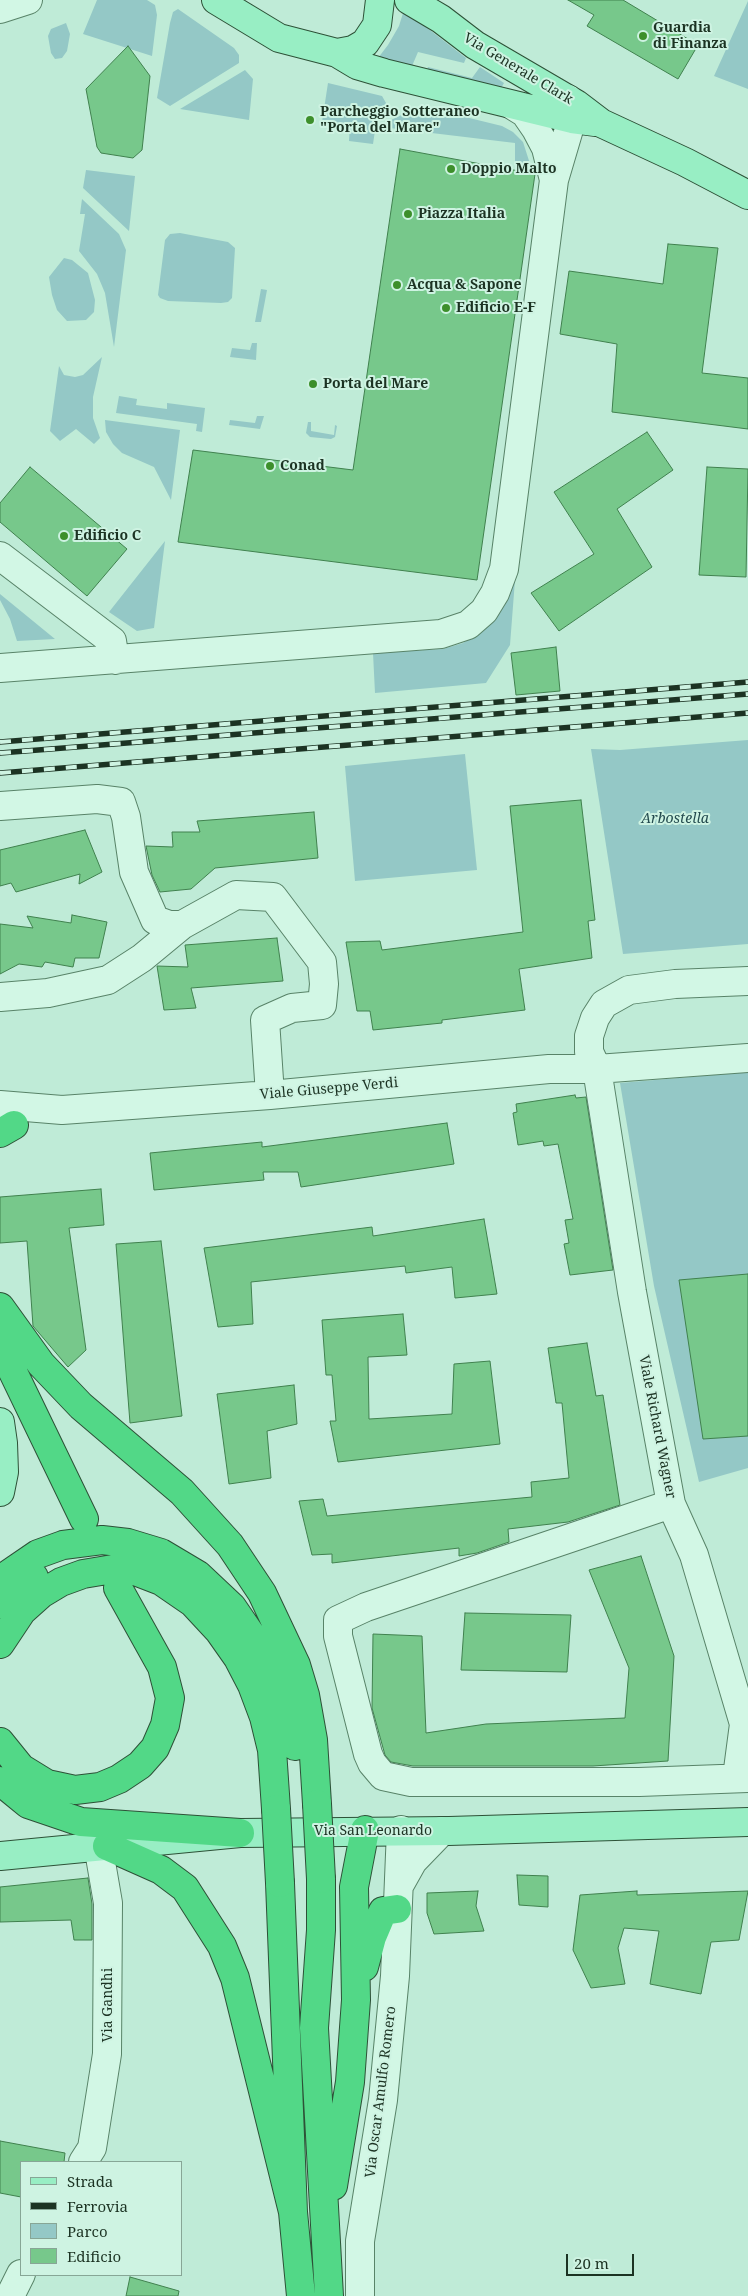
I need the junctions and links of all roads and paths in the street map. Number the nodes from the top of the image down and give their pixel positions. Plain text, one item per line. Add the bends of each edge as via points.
1 (28, 0) edge
2 (216, 0) edge
3 (380, 0) edge
4 (409, 0) edge
5 (0, 9) edge
6 (337, 53) junction
7 (512, 105) junction
8 (570, 109) junction
9 (554, 180) junction
10 (748, 195) edge
11 (0, 556) edge
12 (114, 660) junction
13 (0, 668) edge
14 (0, 806) edge
15 (182, 925) junction
16 (748, 981) edge
17 (0, 997) edge
18 (748, 1058) edge
19 (596, 1069) junction
20 (270, 1095) junction
21 (4, 1124) edge
22 (0, 1307) edge
23 (0, 1345) edge
24 (0, 1422) edge
25 (0, 1492) edge
26 (671, 1504) junction
27 (84, 1520) dead end
28 (115, 1579) junction
29 (0, 1580) edge
30 (0, 1604) edge
31 (0, 1644) edge
32 (0, 1742) edge
33 (743, 1778) edge
34 (0, 1781) edge
35 (298, 1806) junction
36 (748, 1822) edge
37 (365, 1830) junction
38 (401, 1830) junction
39 (442, 1831) junction
40 (240, 1833) junction
41 (103, 1846) junction
42 (0, 1856) edge
43 (302, 1880) junction
44 (397, 1899) junction
45 (356, 2000) junction
46 (84, 2161) edge
47 (293, 2212) junction
48 (325, 2225) junction
49 (20, 2276) edge
50 (10, 2296) edge
51 (302, 2296) edge
52 (329, 2296) edge
53 (360, 2296) edge

1 - 5 street
2 - 6 main road via 279,38
3 - 6 main road via 377,25 365,43
4 - 8 main road, Via Generale Clark
6 - 7 main road, Via Generale Clark via 357,66
7 - 8 main road, Via Generale Clark
7 - 9 street via 525,113 536,129 546,148
8 - 9 street
8 - 10 main road, Via Generale Clark
9 - 12 street via 504,569 495,594 484,611 468,625 441,634
11 - 12 street via 112,641
12 - 13 street
14 - 15 street via 97,800 121,802 134,872 151,912 155,920
15 - 17 street via 142,958 108,980 48,993
15 - 20 street via 236,894 273,897 322,962 322,1005 292,1008 265,1020
16 - 19 street via 675,984 629,990 616,996 604,1004 589,1036 589,1052
18 - 19 street, Viale Giuseppe Verdi
19 - 20 street, Viale Giuseppe Verdi via 549,1070
19 - 26 street, Viale Richard Wagner
20 - 21 street, Viale Giuseppe Verdi via 62,1110
22 - 35 highway via 41,1364 81,1406 182,1492 230,1545 262,1593 296,1665 313,1740
23 - 27 highway
24 - 25 main road via 4,1472
26 - 33 street, Viale Richard Wagner via 694,1555 744,1724
26 - 33 street, Viale Richard Wagner via 349,1613 338,1620 336,1627 368,1754 383,1776 411,1782 639,1782
28 - 30 highway via 91,1566 66,1567 40,1574 18,1586
28 - 31 highway via 83,1574 61,1582 22,1611
28 - 32 highway via 162,1667 170,1698 165,1725 155,1748 140,1765 119,1779 100,1787 75,1790 47,1784 20,1768
28 - 35 highway via 135,1571 160,1581 193,1603 219,1631 252,1685 272,1750
29 - 35 highway via 38,1554 63,1545 102,1540 128,1543 161,1553 198,1575 232,1607 256,1642 277,1683 289,1711 299,1770
34 - 40 highway via 28,1804 81,1822
35 - 43 highway, bridge
35 - 43 highway, bridge
36 - 39 main road, Via San Leonardo
37 - 38 main road, Via San Leonardo
37 - 40 main road, Via San Leonardo
37 - 45 highway via 354,1887
38 - 39 main road, Via San Leonardo
38 - 44 street, Via Oscar Amulfo Romero
39 - 44 street, Via Oscar Amulfo Romero via 413,1861
40 - 41 main road, Via San Leonardo
41 - 42 main road, Via San Leonardo
41 - 46 street, Via Gandhi via 108,1903 107,2054 92,2148
41 - 47 highway via 161,1870 185,1888 222,1946 235,1978
43 - 47 highway
43 - 48 highway via 321,1930 314,2028
44 - 45 highway via 383,1911 372,1937
44 - 53 street, Via Oscar Amulfo Romero via 395,1976 383,2100 360,2241
45 - 48 highway via 350,2082
47 - 51 highway
48 - 52 highway
49 - 50 street

